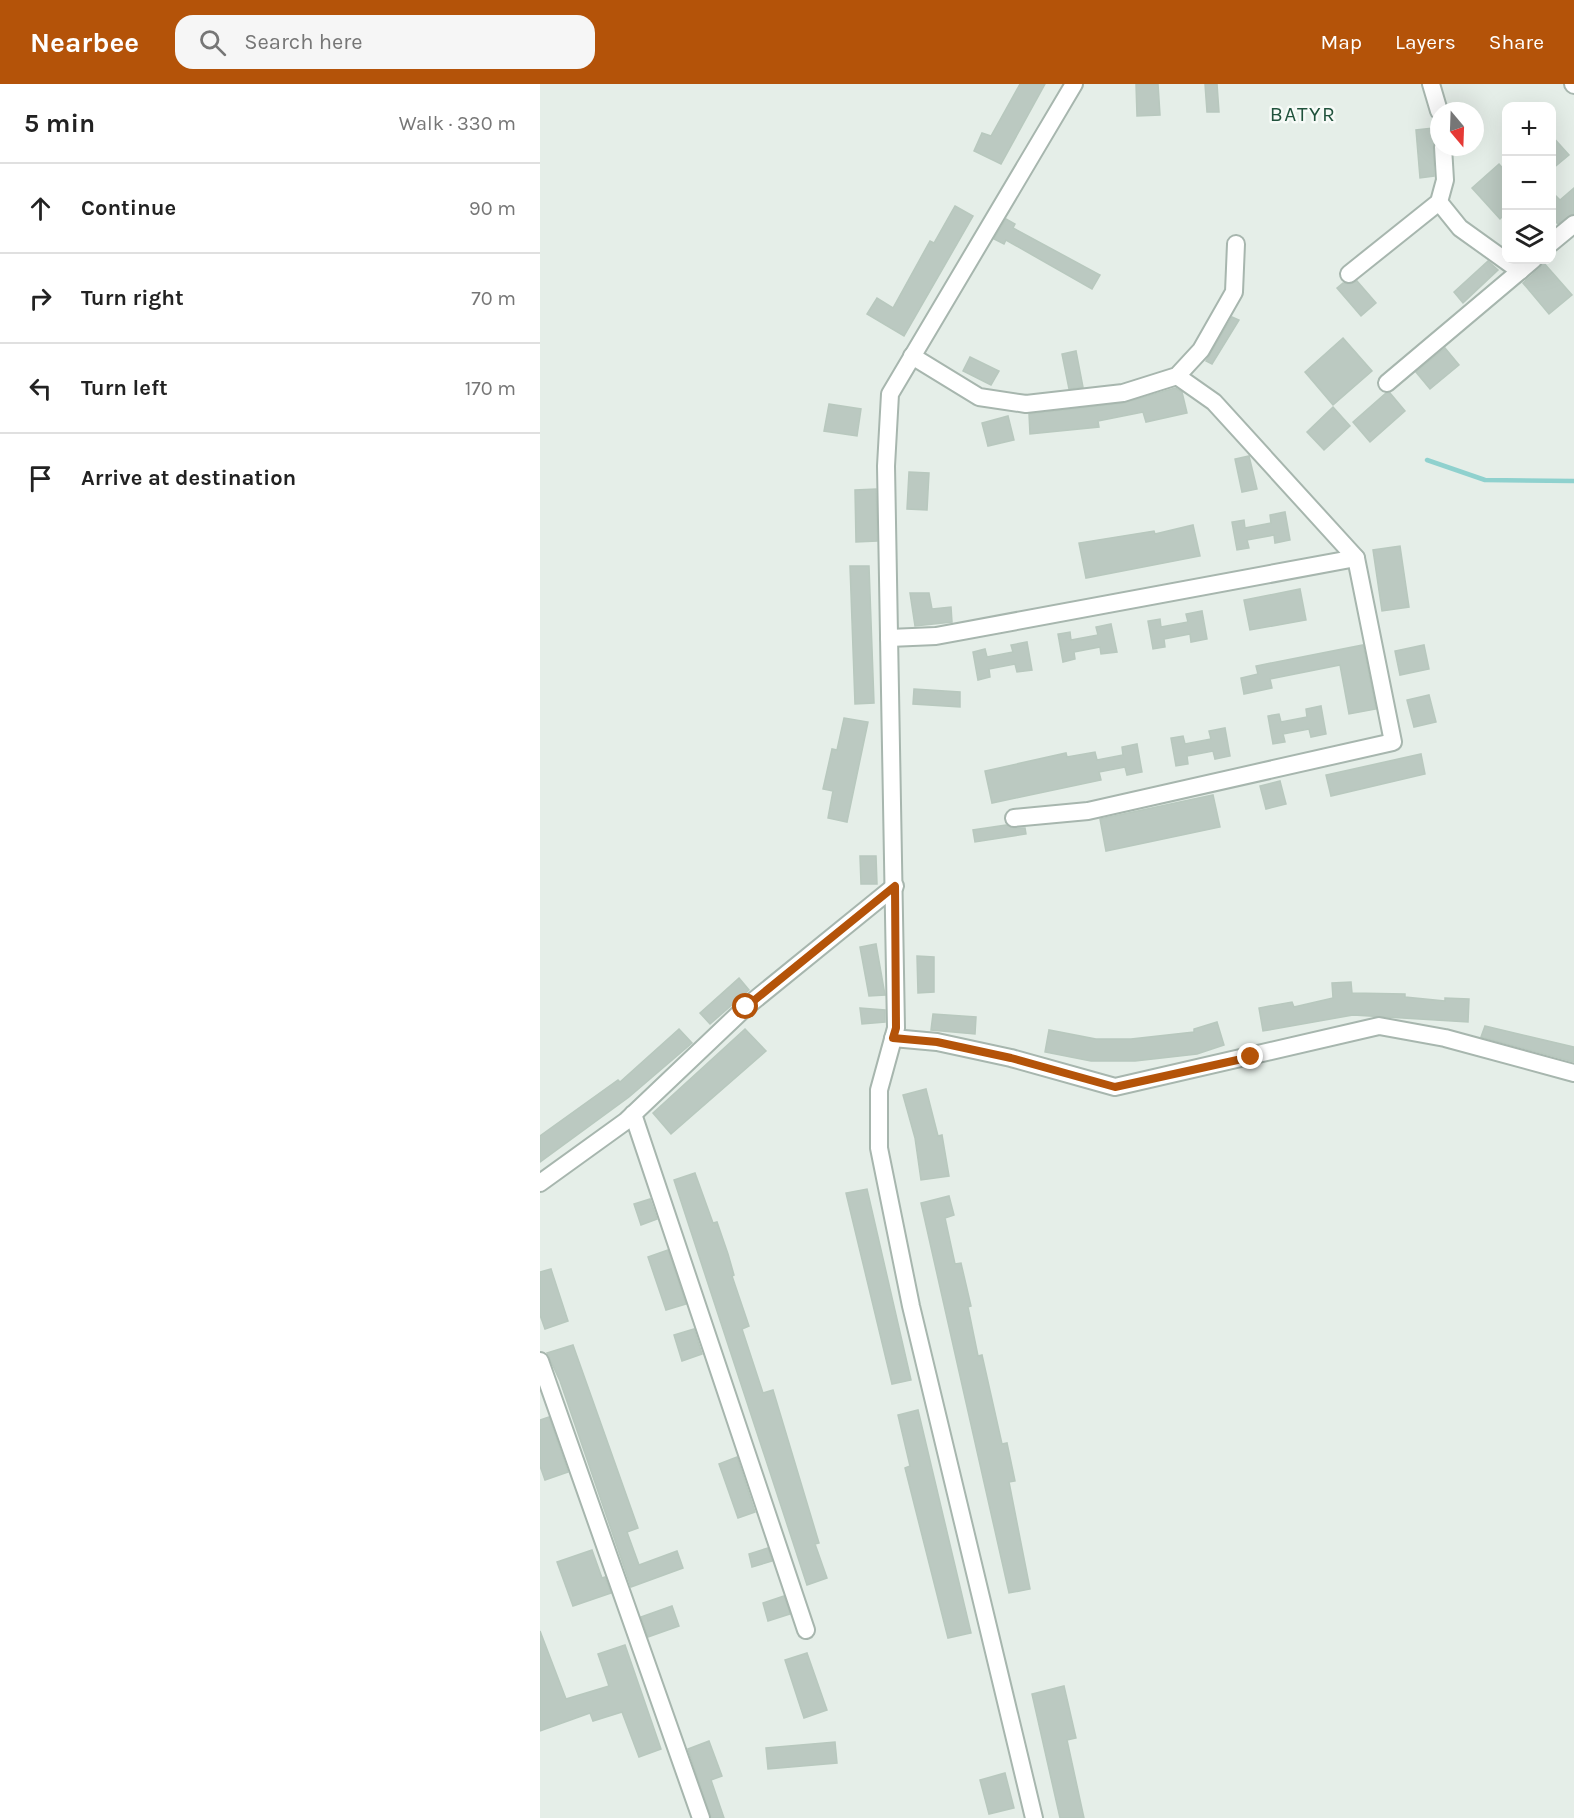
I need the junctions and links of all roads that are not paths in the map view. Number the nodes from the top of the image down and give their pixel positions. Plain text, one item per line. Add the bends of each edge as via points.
1 (1074, 84) edge
2 (1431, 84) edge
3 (1436, 102) edge
4 (1444, 156) edge
5 (1439, 202) junction
6 (1574, 224) edge
7 (1556, 239) edge
8 (1236, 244) dead end
9 (1528, 264) edge
10 (1520, 271) junction
11 (1349, 274) dead end
12 (912, 356) junction
13 (1177, 376) junction
14 (1387, 383) dead end
15 (1356, 558) junction
16 (890, 638) junction
17 (1014, 818) dead end
18 (895, 886) junction
19 (893, 1038) junction
20 (1574, 1073) edge
21 (633, 1114) junction
22 (540, 1183) edge
23 (540, 1361) edge
24 (806, 1630) dead end
25 (701, 1818) edge
26 (1034, 1818) edge

1 - 12 street
2 - 3 street
4 - 5 street via 1445,180
5 - 10 street via 1460,228
5 - 11 street
6 - 7 street
8 - 13 street via 1234,292 1201,350
9 - 10 street
10 - 14 street
12 - 13 street via 979,397 1026,404 1123,393
12 - 16 street via 890,394 886,466
13 - 15 street via 1214,402
15 - 16 street via 936,636
15 - 17 street via 1393,742 1088,811
16 - 18 street
18 - 19 street
18 - 21 street via 746,1007
19 - 20 street via 937,1042 1011,1058 1115,1087 1379,1026 1445,1038
19 - 26 street via 879,1090 879,1148 911,1306
21 - 22 street
21 - 24 street
23 - 25 street

